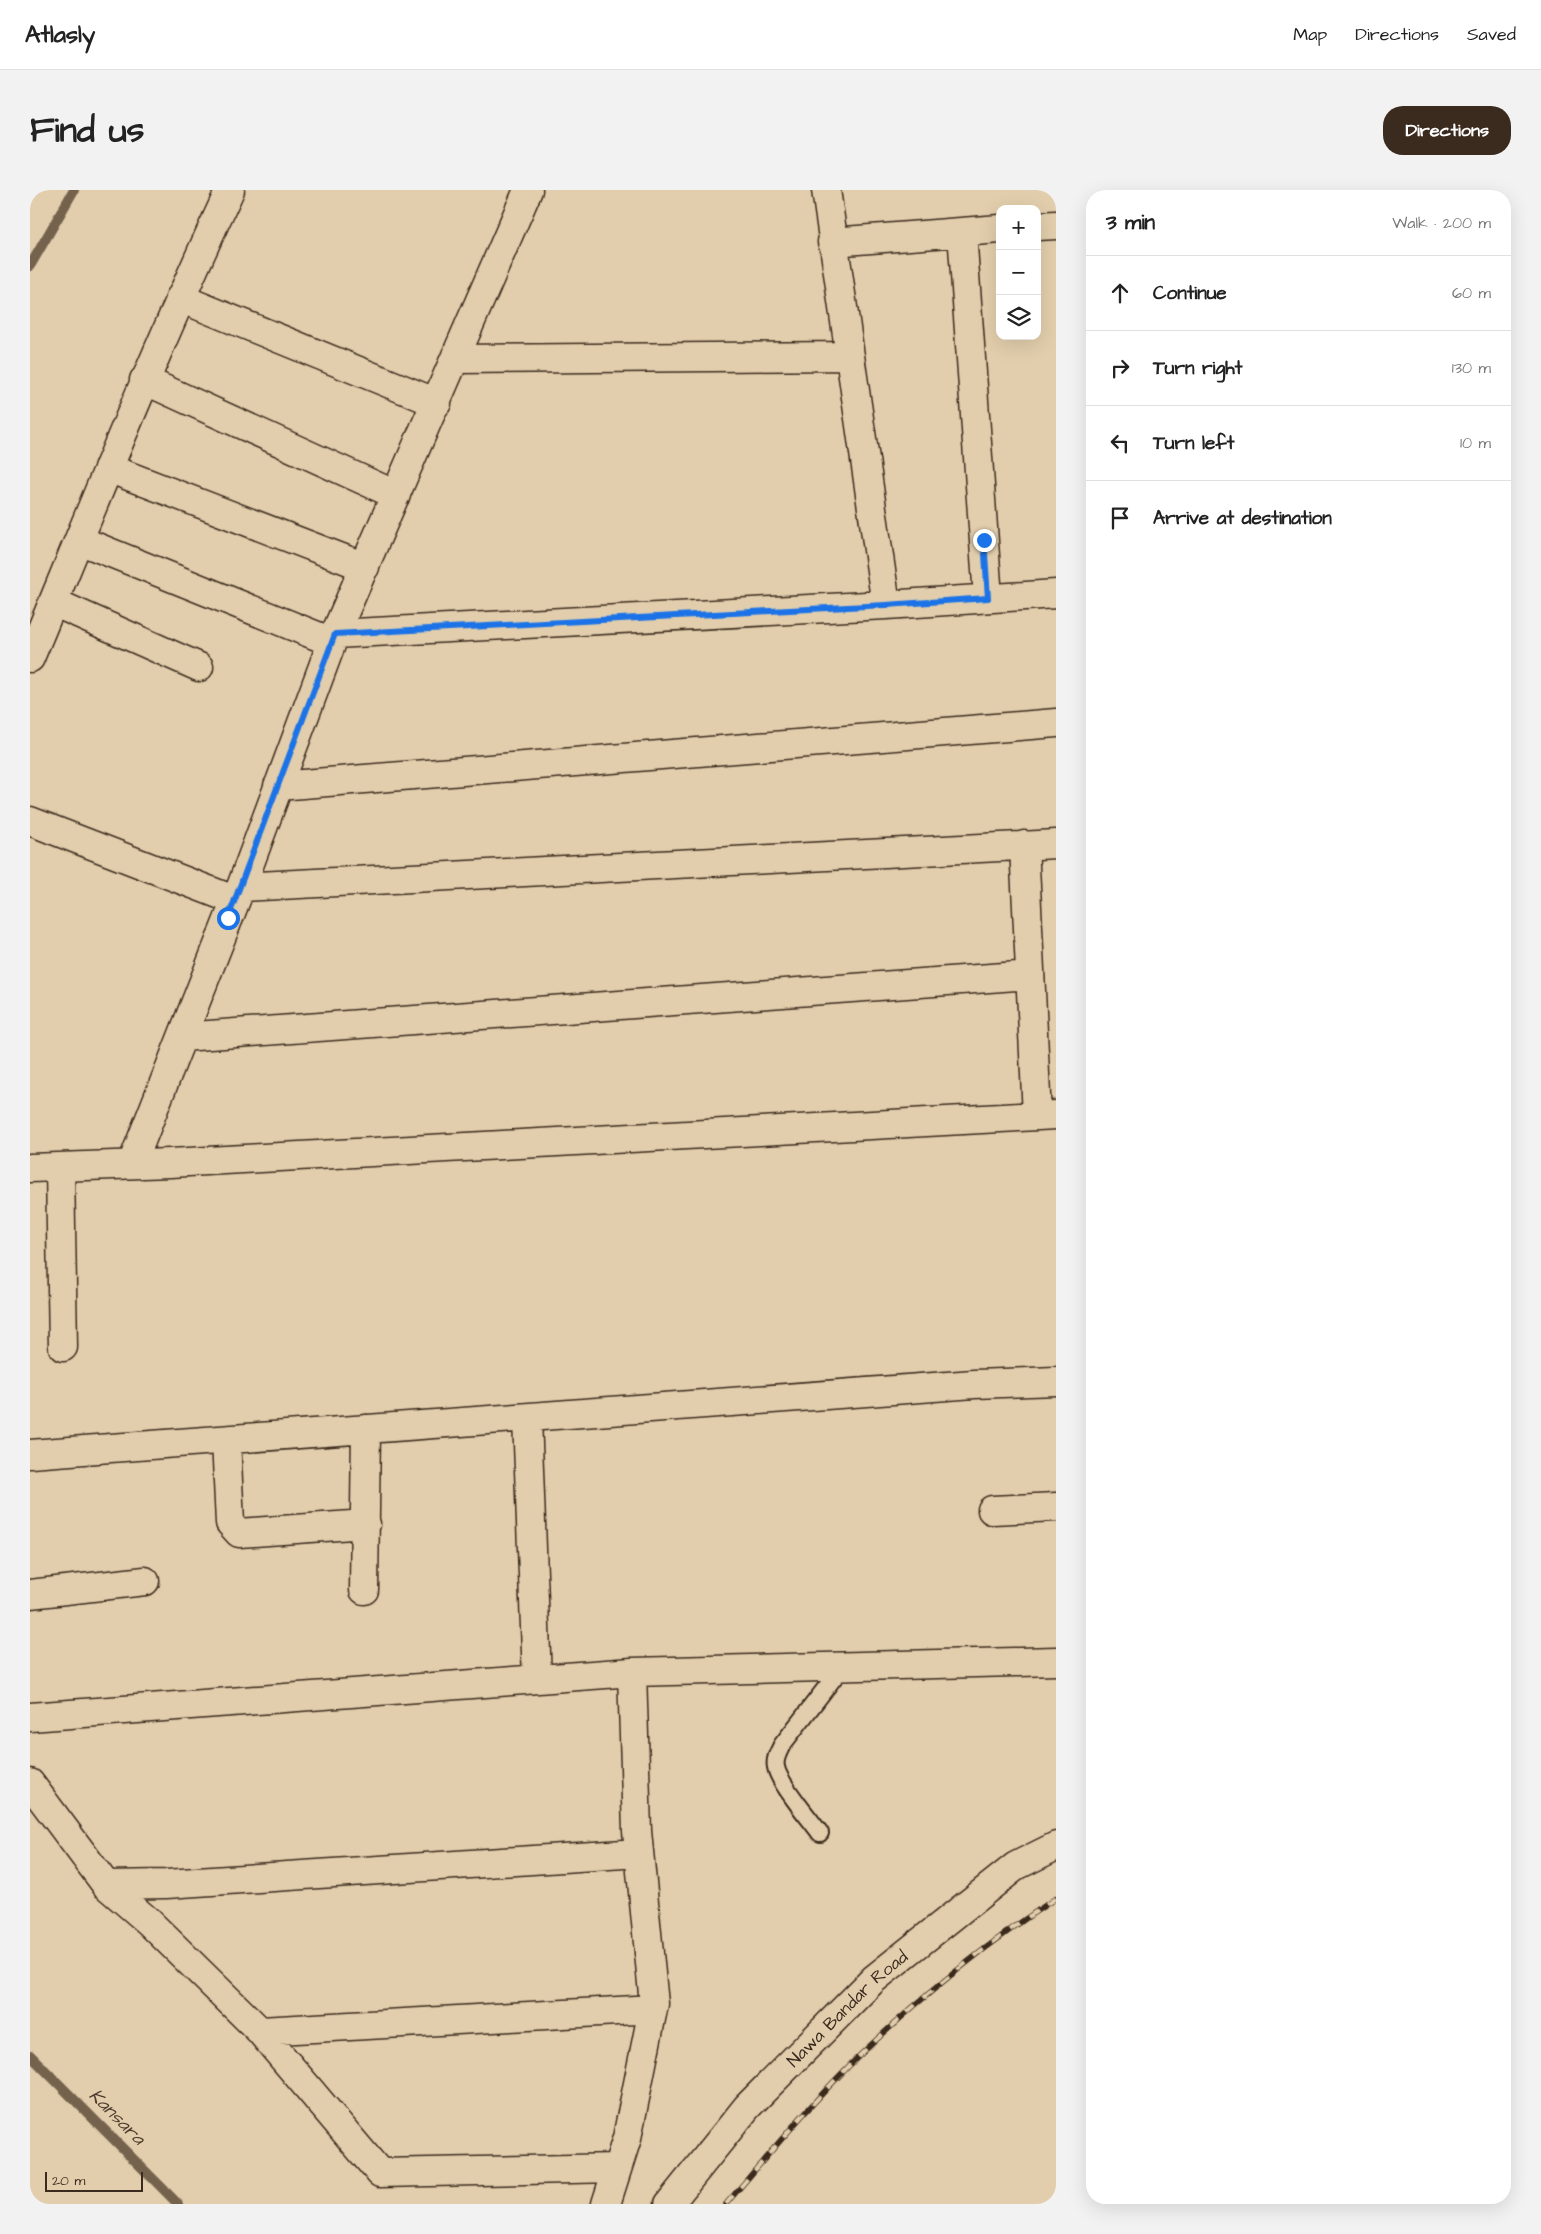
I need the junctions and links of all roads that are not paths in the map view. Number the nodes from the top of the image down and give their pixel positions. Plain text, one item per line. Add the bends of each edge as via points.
1 (230, 190) edge
2 (528, 190) edge
3 (826, 190) edge
4 (1056, 225) edge
5 (1041, 226) edge
6 (996, 229) edge
7 (962, 232) junction
8 (832, 242) junction
9 (180, 298) junction
10 (849, 356) junction
11 (456, 359) junction
12 (144, 380) junction
13 (437, 403) junction
14 (108, 468) junction
15 (396, 495) junction
16 (79, 540) junction
17 (365, 567) junction
18 (1056, 594) edge
19 (988, 598) junction
20 (53, 602) junction
21 (886, 605) junction
22 (333, 638) junction
23 (30, 658) edge
24 (199, 667) dead end
25 (1056, 723) edge
26 (278, 786) junction
27 (30, 821) edge
28 (1056, 844) edge
29 (1024, 845) junction
30 (238, 894) junction
31 (1030, 975) junction
32 (182, 1037) junction
33 (1047, 1115) edge
34 (132, 1164) junction
35 (60, 1167) junction
36 (30, 1168) edge
37 (63, 1346) dead end
38 (1056, 1381) edge
39 (527, 1418) junction
40 (366, 1429) junction
41 (226, 1440) junction
42 (30, 1454) edge
43 (1056, 1507) edge
44 (992, 1510) dead end
45 (366, 1524) junction
46 (145, 1581) dead end
47 (364, 1590) dead end
48 (30, 1594) edge
49 (1056, 1661) edge
50 (842, 1667) junction
51 (632, 1672) junction
52 (538, 1679) junction
53 (30, 1716) edge
54 (30, 1783) edge
55 (820, 1833) dead end
56 (1056, 1846) edge
57 (639, 1854) junction
58 (106, 1884) junction
59 (653, 2009) junction
60 (260, 2031) junction
61 (618, 2168) junction
62 (606, 2204) edge
63 (669, 2204) edge

1 - 9 street
2 - 11 street
3 - 8 street
4 - 5 street
6 - 7 street
7 - 8 street
7 - 19 street
8 - 10 street
9 - 12 street
9 - 13 street
10 - 11 street
10 - 21 street
11 - 13 street
12 - 14 street
12 - 15 street
13 - 15 street
14 - 16 street
14 - 17 street
15 - 17 street
16 - 20 street
16 - 22 street
17 - 22 street
18 - 19 street
19 - 21 street
20 - 23 street
20 - 24 street
21 - 22 street
22 - 26 street
25 - 26 street
26 - 30 street
27 - 30 street
28 - 29 street
29 - 30 street
29 - 31 street
30 - 32 street
31 - 32 street
31 - 33 street
32 - 34 street
33 - 34 street
34 - 35 street
35 - 36 street
35 - 37 street
38 - 39 street via 974,1384
39 - 40 street
39 - 52 street
40 - 41 street
40 - 45 street
41 - 42 street
41 - 45 street via 230,1523 235,1531
43 - 44 street
45 - 47 street
46 - 48 street
49 - 50 street
50 - 51 street
50 - 55 lane via 782,1744 776,1758 780,1778
51 - 52 street
51 - 57 street
52 - 53 street
54 - 58 street
56 - 63 street, Nawa Bandar Road via 1016,1866 874,1979 747,2107
57 - 58 street via 166,1884
57 - 59 street
58 - 60 street
59 - 60 street
59 - 61 street
60 - 61 street via 380,2173
61 - 62 street

